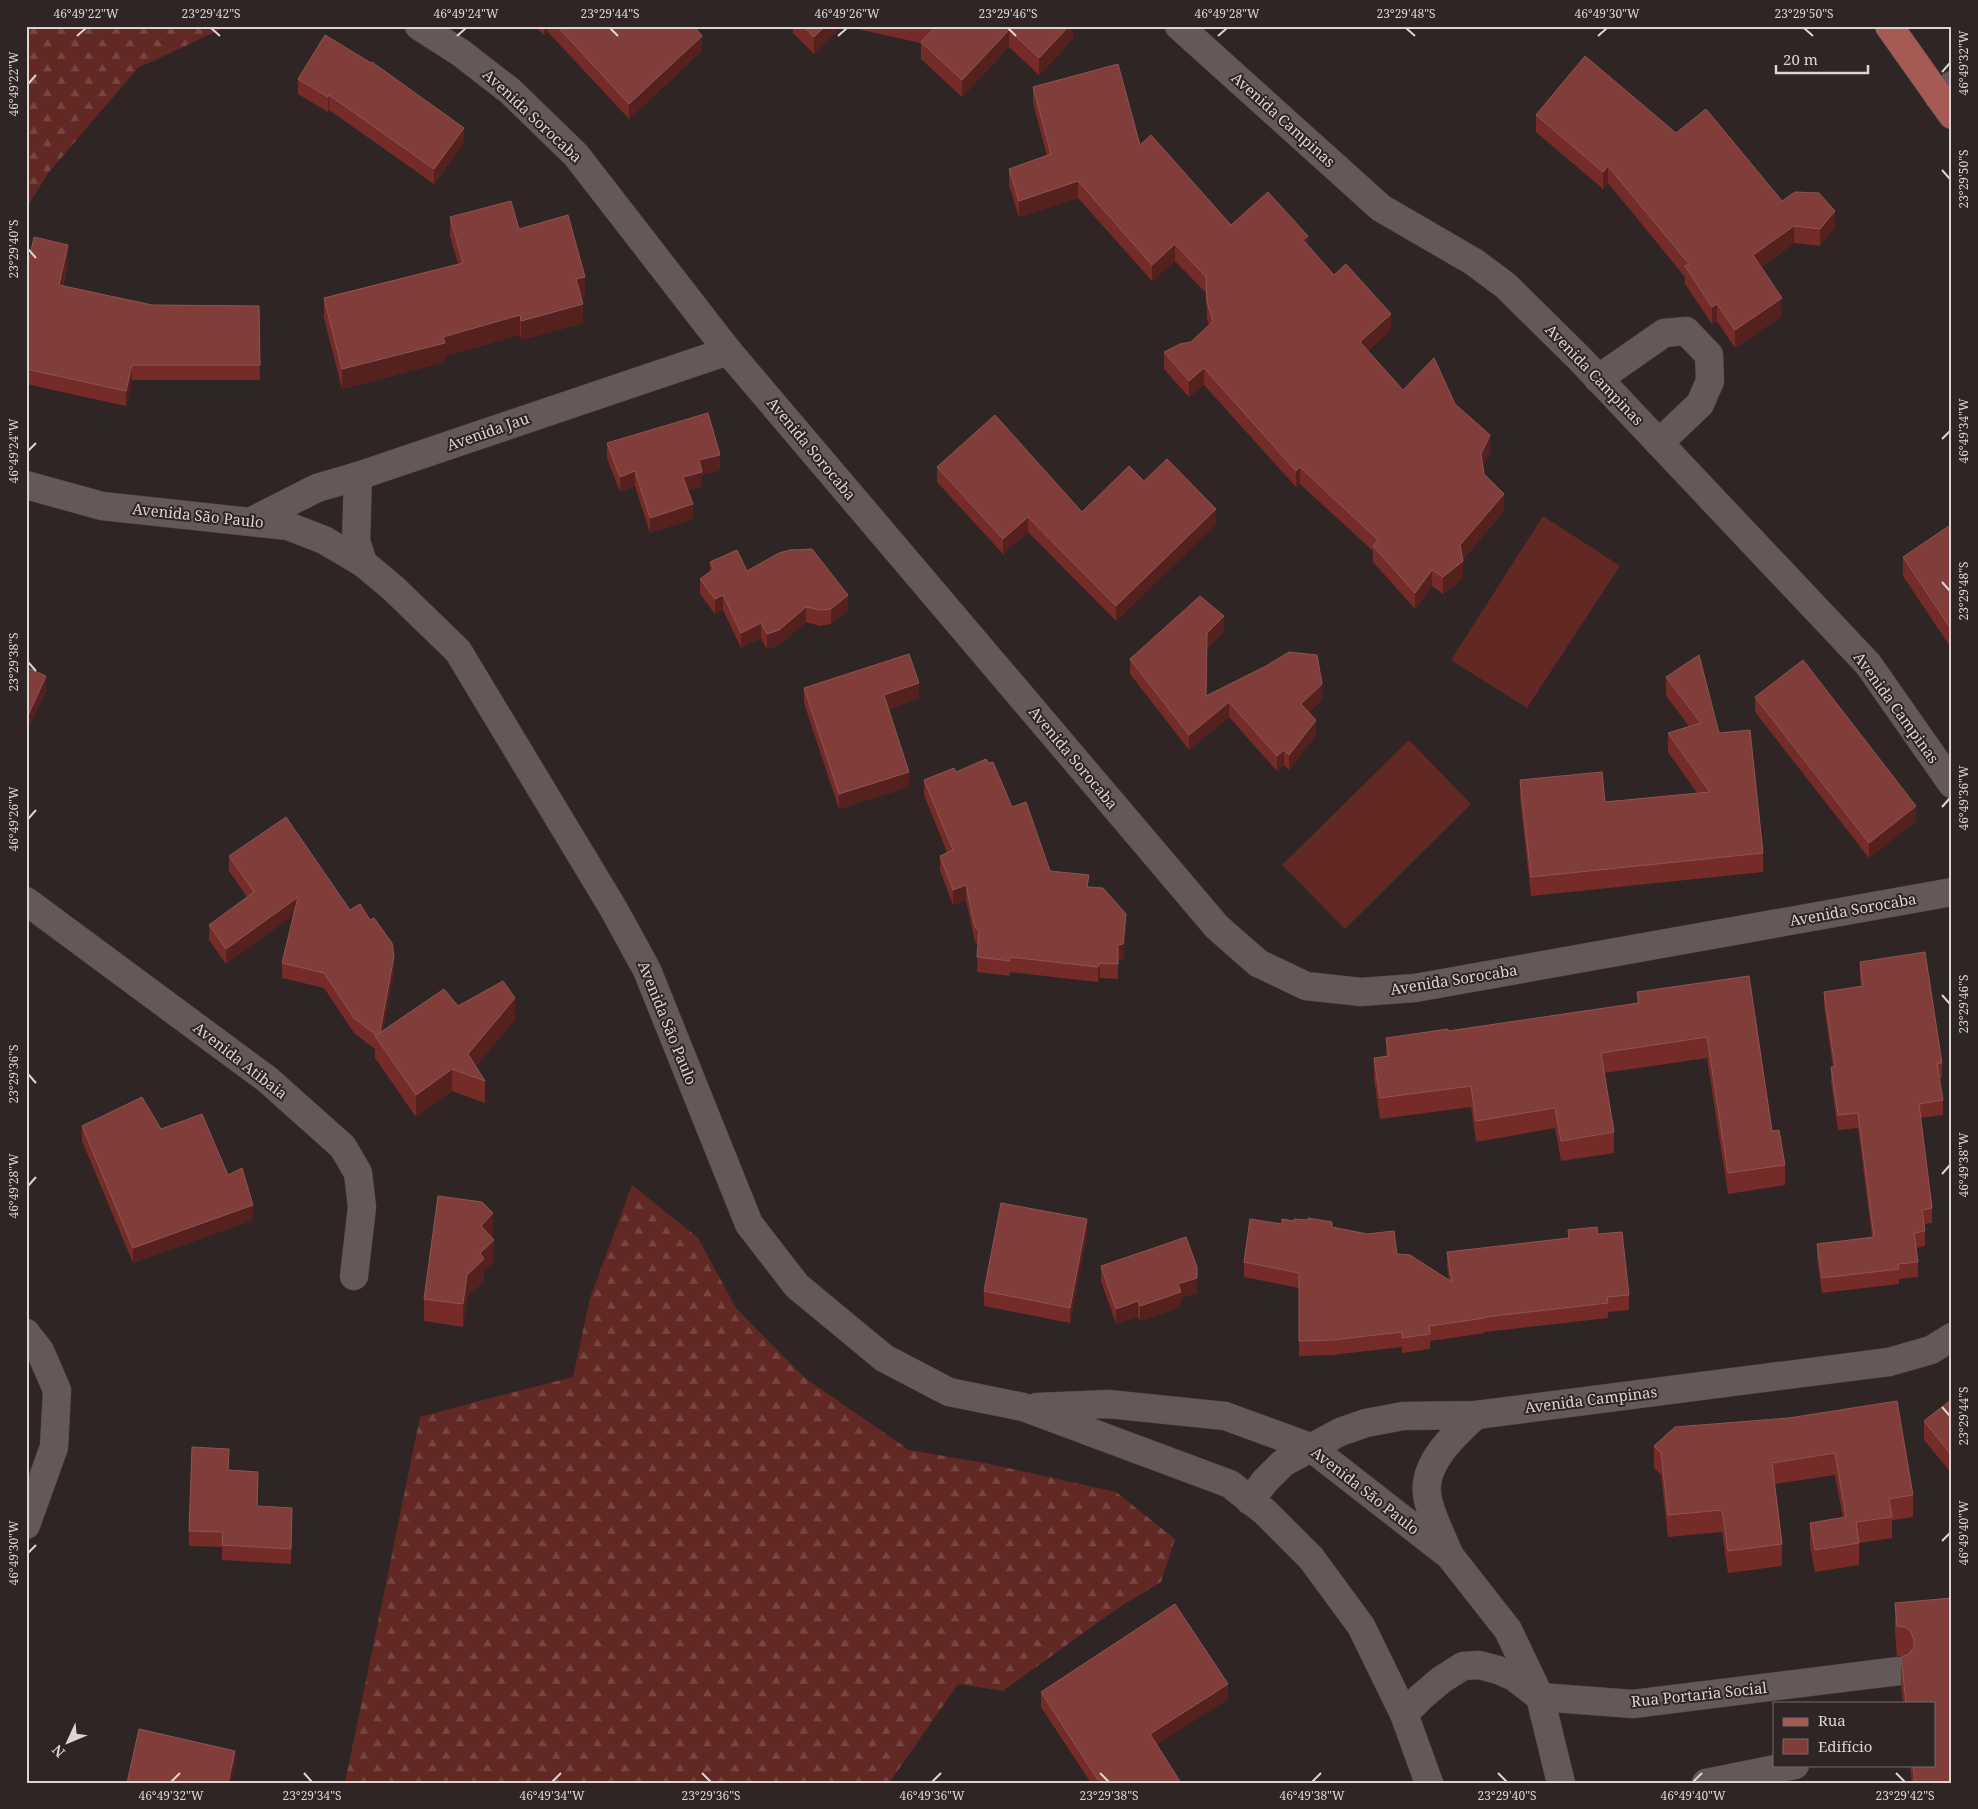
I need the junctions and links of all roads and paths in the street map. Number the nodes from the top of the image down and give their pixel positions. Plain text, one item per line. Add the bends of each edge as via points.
1 (419, 26) edge
2 (1179, 26) edge
3 (1889, 26) edge
4 (1947, 98) edge
5 (728, 351) junction
6 (1598, 379) junction
7 (1659, 443) junction
8 (358, 476) junction
9 (26, 485) edge
10 (252, 521) junction
11 (363, 563) junction
12 (1952, 784) edge
13 (1952, 892) edge
14 (26, 901) edge
15 (354, 1276) dead end
16 (26, 1332) edge
17 (1952, 1337) edge
18 (1023, 1407) junction
19 (1476, 1415) junction
20 (1310, 1447) junction
21 (1250, 1501) junction
22 (26, 1524) edge
23 (1450, 1556) junction
24 (1899, 1672) edge
25 (1540, 1697) junction
26 (1404, 1714) junction
27 (1791, 1766) edge
28 (1429, 1783) edge
29 (1561, 1783) edge
30 (1706, 1783) edge

1 - 5 street, Avenida Sorocaba via 510,91 576,155
2 - 6 street, Avenida Campinas via 1381,208 1474,262 1506,286
3 - 4 main road
5 - 8 street, Avenida Jau
5 - 13 street, Avenida Sorocaba via 1217,927 1258,963 1306,986 1361,992 1415,988
6 - 7 street, Avenida Campinas
6 - 7 street via 1664,333 1686,331 1709,355 1710,381 1700,404
7 - 12 street, Avenida Campinas via 1868,664
8 - 10 street, Avenida Jau via 318,488
8 - 11 street via 356,541
9 - 10 street, Avenida São Paulo via 102,506
10 - 11 street, Avenida São Paulo via 288,526 324,540
11 - 18 street, Avenida São Paulo via 458,651 608,899 648,970 749,1224 797,1286 884,1358 949,1392
14 - 15 street, Avenida Atibaia via 268,1080 343,1147 358,1173 362,1207
16 - 22 street via 40,1351 57,1390 54,1447
17 - 19 street, Avenida Campinas via 1931,1350 1890,1362
18 - 20 street, Avenida São Paulo via 1108,1404 1225,1416
18 - 21 street, Avenida São Paulo via 1230,1484
19 - 20 street, Avenida Campinas via 1403,1416 1366,1423
19 - 23 street via 1448,1442 1431,1468 1427,1494
20 - 21 street, Avenida Campinas via 1284,1463
20 - 23 street, Avenida São Paulo
21 - 26 street, Avenida São Paulo via 1311,1558 1333,1588 1360,1626
23 - 25 street, Avenida São Paulo via 1508,1630
24 - 25 street, Rua Portaria Social via 1633,1704
25 - 26 street via 1498,1670 1479,1665 1463,1666 1420,1697
25 - 29 street, Avenida São Paulo
26 - 28 street, Avenida São Paulo
27 - 30 street

